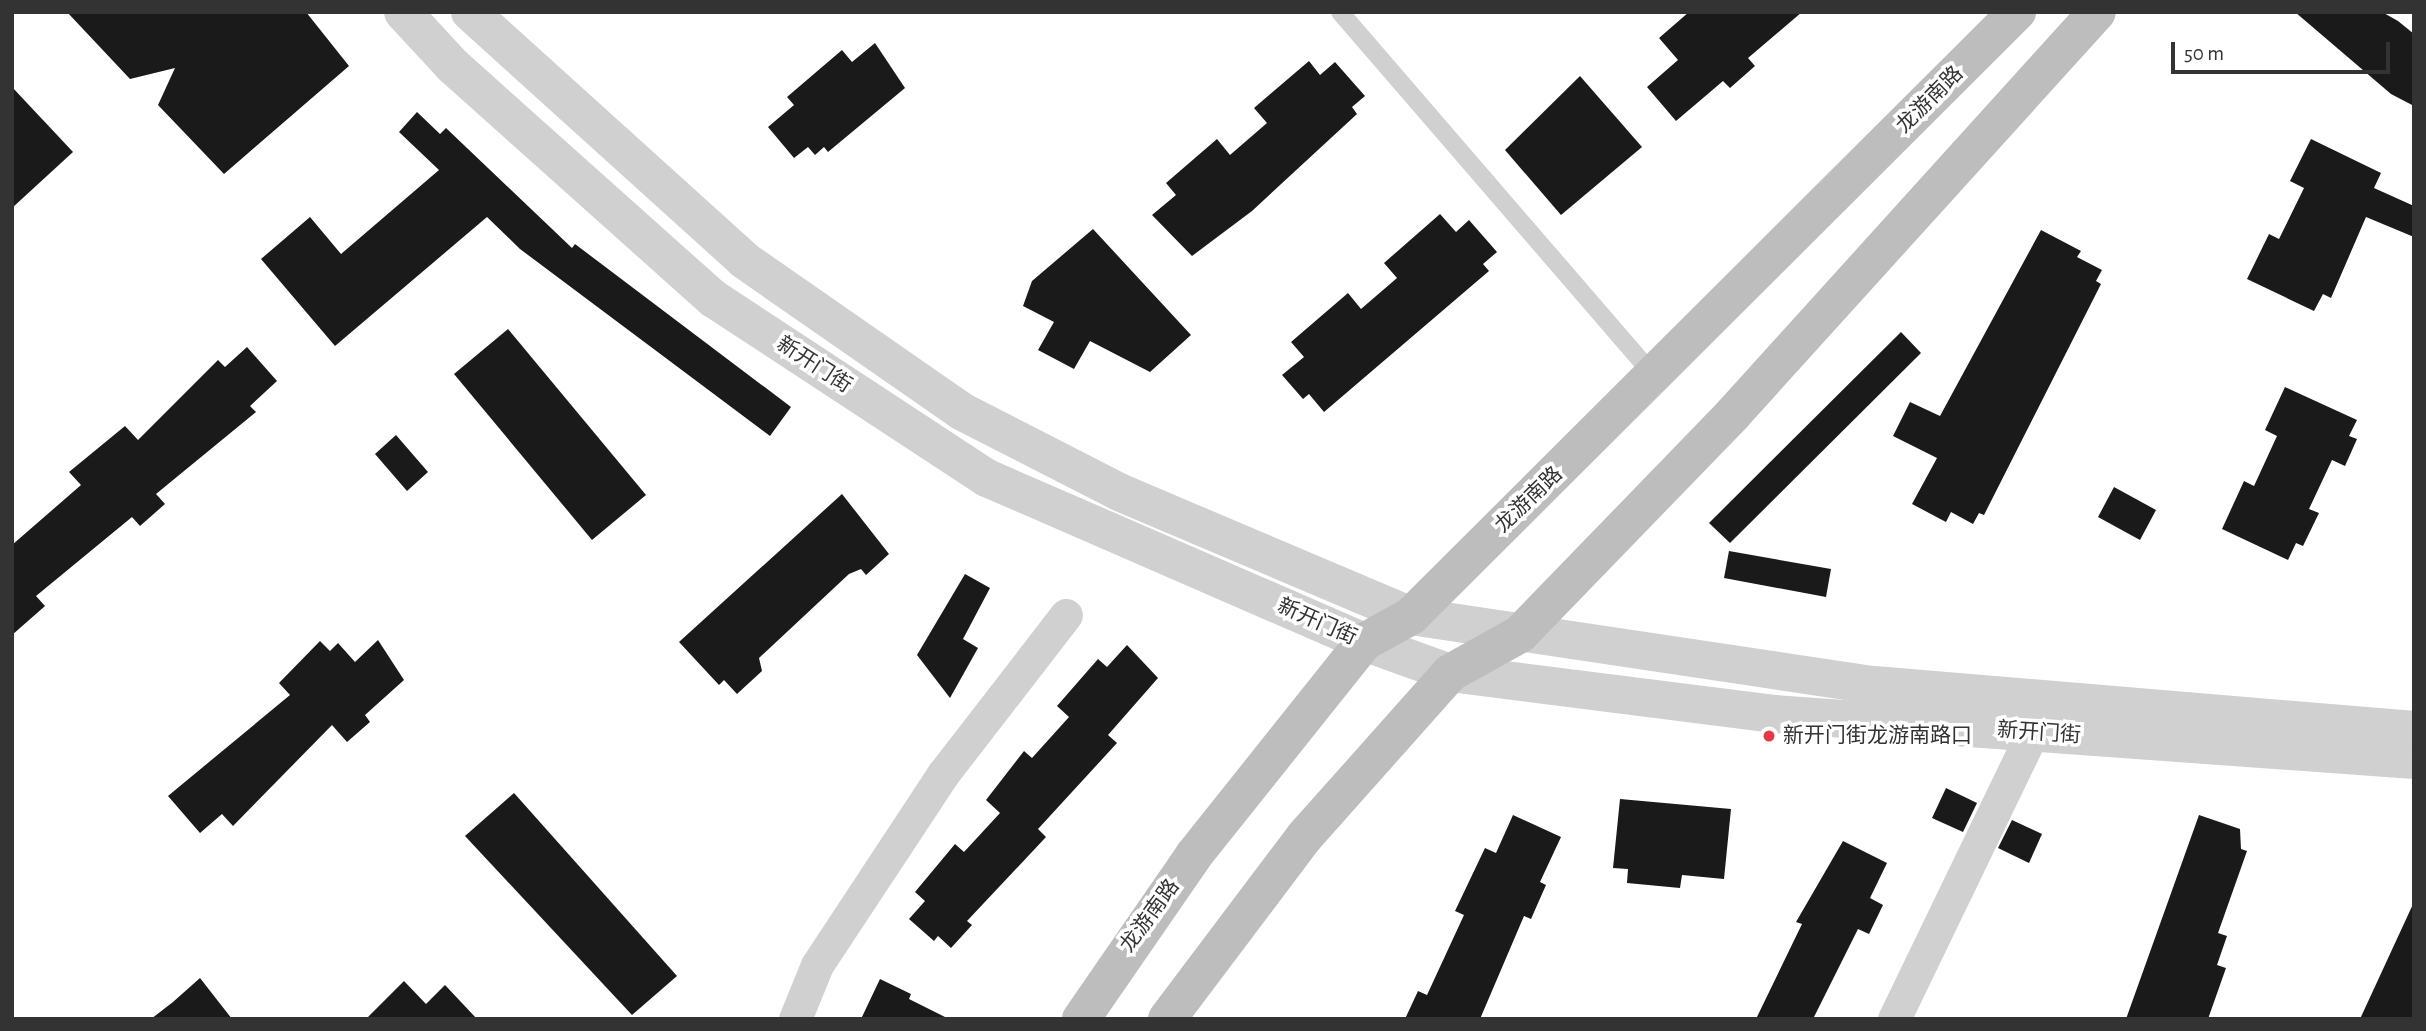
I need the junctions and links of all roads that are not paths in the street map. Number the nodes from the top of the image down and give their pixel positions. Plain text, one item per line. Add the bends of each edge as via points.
1 (403, 12) edge
2 (470, 12) edge
3 (1340, 12) edge
4 (2017, 12) edge
5 (2097, 12) edge
6 (1655, 377) junction
7 (1066, 615) dead end
8 (1411, 616) junction
9 (1520, 634) junction
10 (1364, 642) junction
11 (1450, 673) junction
12 (2414, 730) edge
13 (2033, 732) junction
14 (2414, 760) edge
15 (795, 1019) edge
16 (1081, 1019) edge
17 (1167, 1019) edge
18 (1894, 1019) edge

1 - 10 street, 新开门街 via 474,85 714,299 748,322 987,478
2 - 8 street, 新开门街 via 744,260 961,411 1119,492
3 - 6 lane
4 - 6 main road, 龙游南路
5 - 9 main road via 1733,414
6 - 8 main road, 龙游南路
7 - 15 street via 943,774 817,965
8 - 9 street, 新开门街
8 - 10 main road, 龙游南路
9 - 11 main road
9 - 12 street, 新开门街 via 1874,685
10 - 11 street, 新开门街
10 - 16 main road, 龙游南路 via 1195,855
11 - 13 street, 新开门街 via 1775,714
11 - 17 main road via 1305,836
13 - 14 street, 新开门街
13 - 18 street

